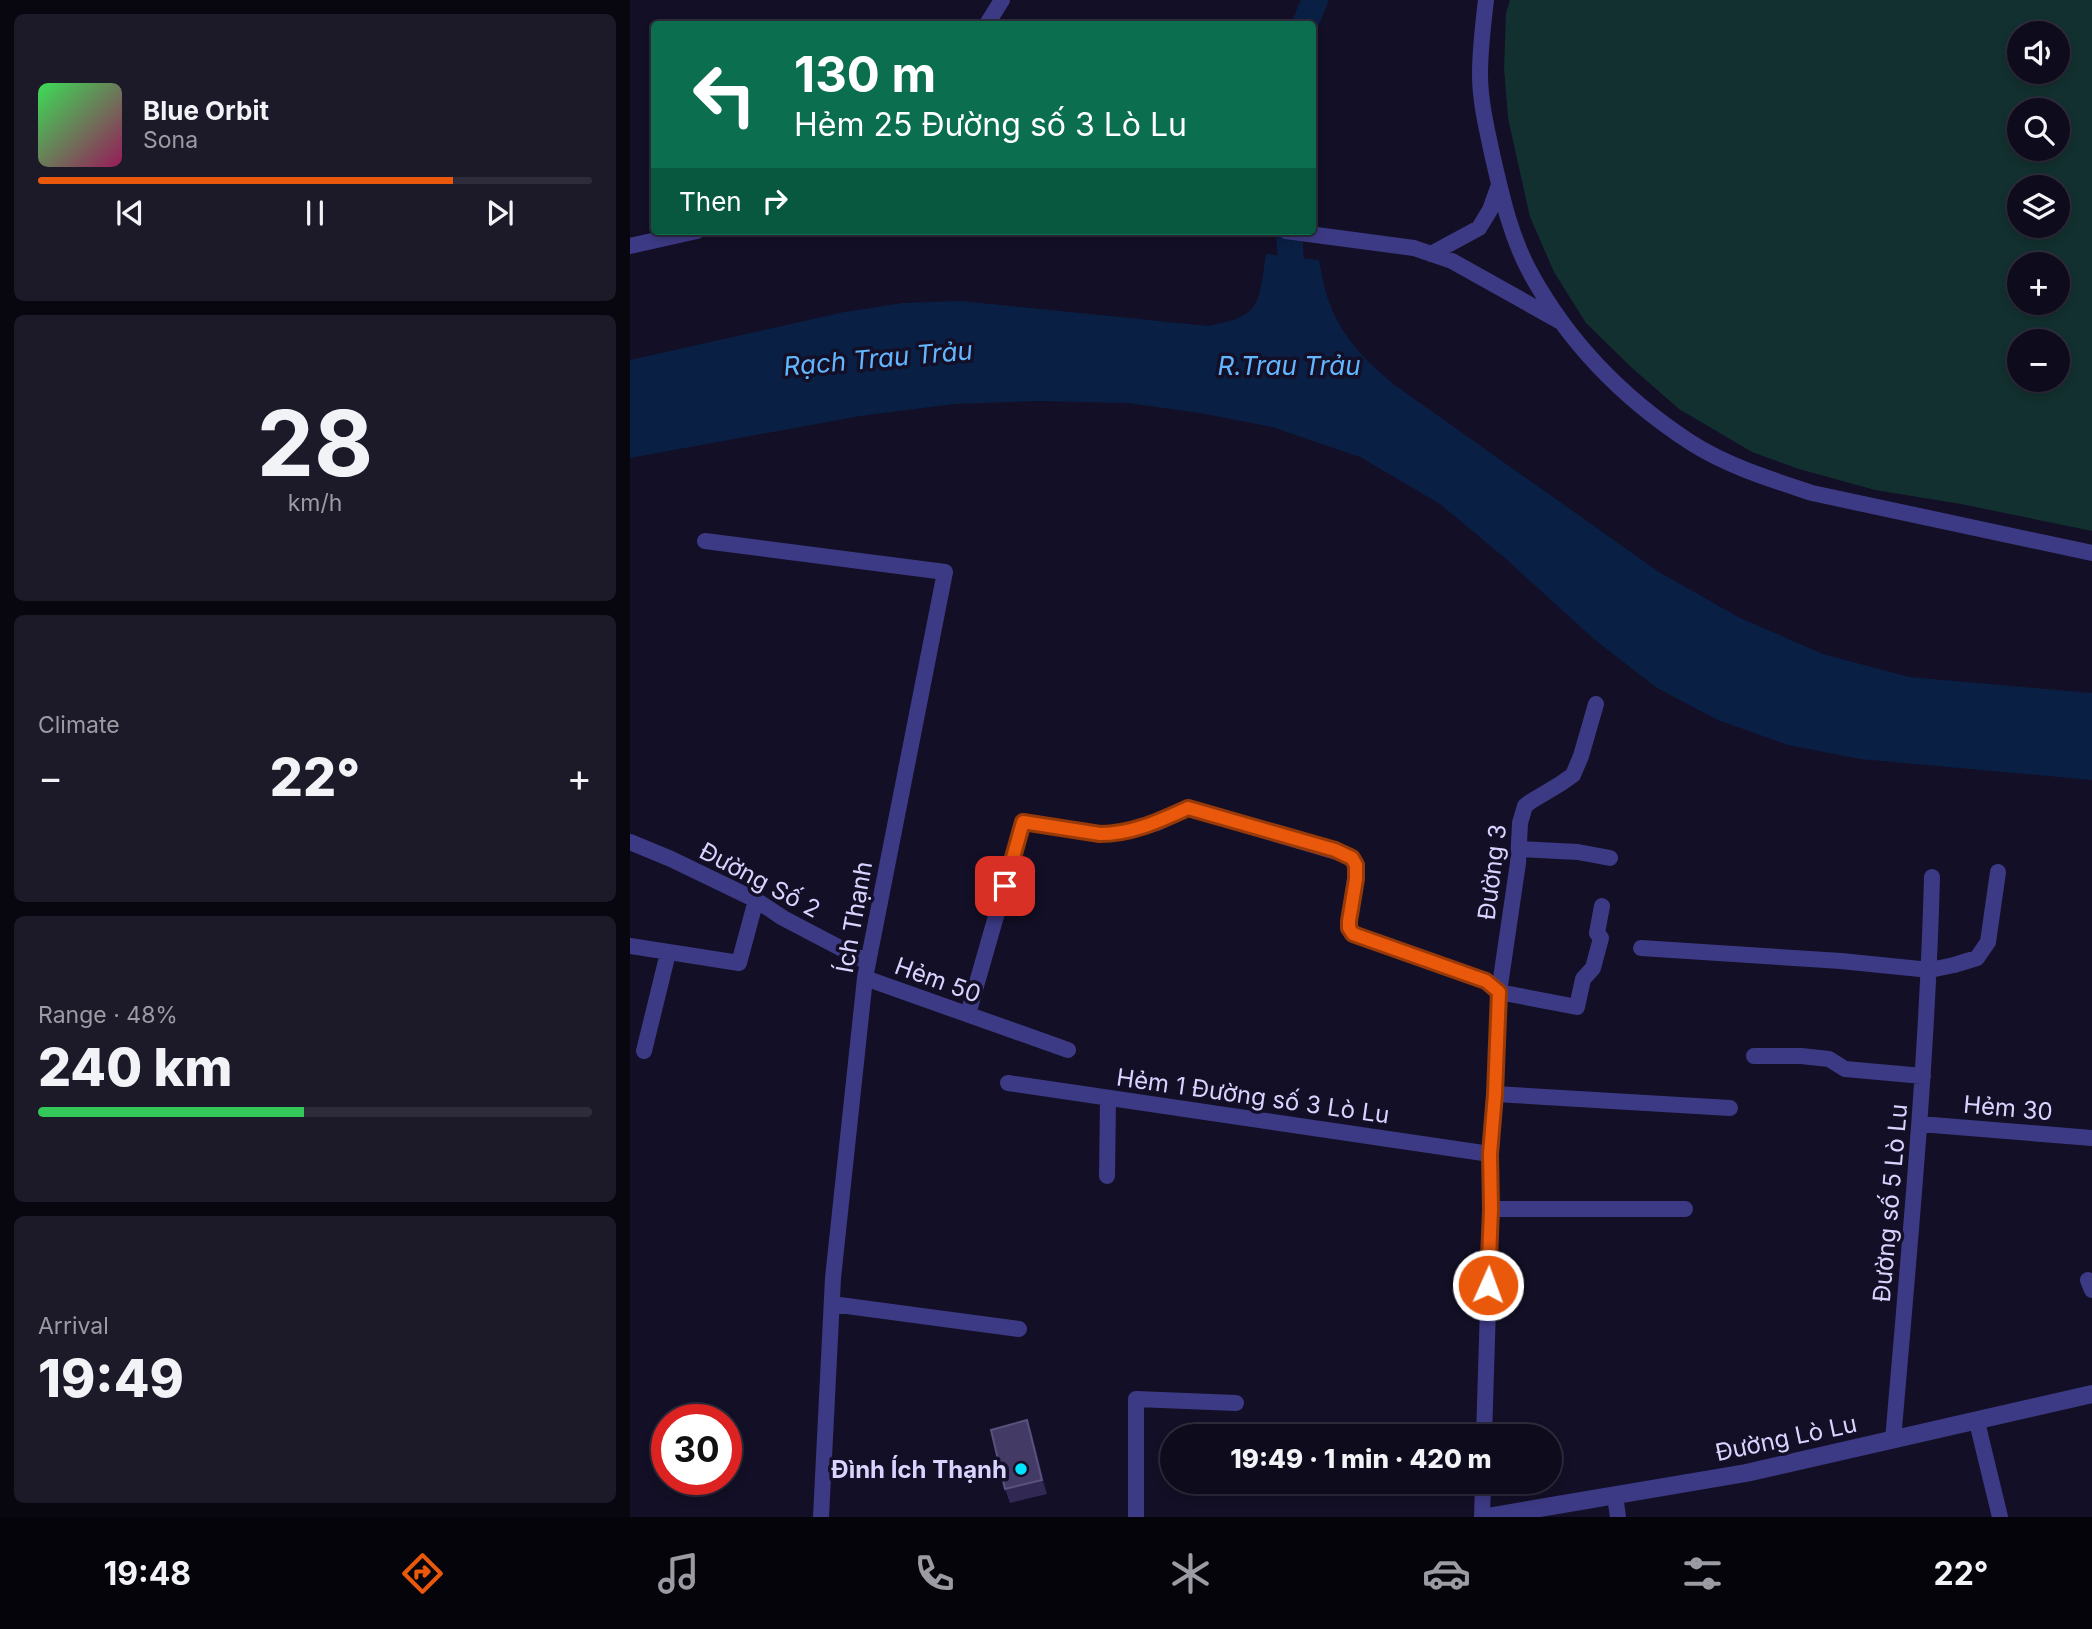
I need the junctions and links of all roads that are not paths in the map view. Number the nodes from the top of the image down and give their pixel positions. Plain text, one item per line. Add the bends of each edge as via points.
1 (1002, 0) edge
2 (1486, 0) edge
3 (989, 21) edge
4 (1499, 185) junction
5 (1316, 234) edge
6 (679, 235) edge
7 (630, 246) edge
8 (1431, 254) junction
9 (1563, 323) junction
10 (705, 541) dead end
11 (2092, 553) edge
12 (1596, 704) dead end
13 (630, 842) edge
14 (1520, 849) junction
15 (1610, 858) dead end
16 (1998, 872) dead end
17 (1932, 877) dead end
18 (756, 900) junction
19 (1602, 906) dead end
20 (630, 946) edge
21 (1641, 948) dead end
22 (668, 953) junction
23 (866, 970) junction
24 (1930, 970) junction
25 (1499, 992) junction
26 (968, 1014) junction
27 (1068, 1050) dead end
28 (644, 1051) dead end
29 (1754, 1056) dead end
30 (1923, 1076) junction
31 (1009, 1083) dead end
32 (1495, 1094) junction
33 (1108, 1098) junction
34 (1730, 1108) dead end
35 (1920, 1124) junction
36 (2092, 1138) edge
37 (1490, 1154) junction
38 (1107, 1176) dead end
39 (1491, 1209) junction
40 (1685, 1209) dead end
41 (832, 1304) junction
42 (1019, 1329) dead end
43 (2092, 1394) edge
44 (1236, 1403) dead end
45 (1977, 1422) junction
46 (1484, 1424) edge
47 (1893, 1440) junction
48 (1484, 1494) edge
49 (1615, 1496) junction
50 (1523, 1514) edge
51 (821, 1517) edge
52 (1136, 1517) edge
53 (1485, 1517) edge
54 (1618, 1517) edge
55 (2000, 1517) edge

1 - 3 street
2 - 4 street via 1480,76 1483,114
4 - 8 street via 1479,228
4 - 9 street via 1530,272
5 - 8 street
6 - 7 street
8 - 9 street via 1452,261
9 - 11 street via 1614,384 1691,443 1730,464 1812,493
10 - 23 street, Ích Thạnh via 945,572
12 - 14 street, Đường 3 via 1573,775 1525,806
13 - 18 street, Đường Số 2
14 - 15 street
14 - 25 street, Đường 3
16 - 24 street via 1986,947 1973,960
17 - 24 street, Đường số 5 Lò Lu
18 - 22 street via 739,964
18 - 23 street, Đường Số 2
19 - 25 street via 1597,933 1601,938 1593,968 1583,979 1577,1007
20 - 22 street
21 - 24 street
22 - 28 street
23 - 26 street, Hẻm 50
23 - 41 street, Ích Thạnh
24 - 30 street, Đường số 5 Lò Lu
25 - 26 street via 1486,981 1353,934 1349,921 1356,865 1350,856 1188,808 1110,834 1023,822
25 - 32 street, Đường 3
26 - 27 street, Hẻm 50
29 - 30 street via 1829,1059 1845,1069
30 - 35 street, Đường số 5 Lò Lu
31 - 33 street, Hẻm 1 Đường số 3 Lò Lu
32 - 34 street
32 - 37 street, Đường 3
33 - 37 street, Hẻm 1 Đường số 3 Lò Lu
33 - 38 street
35 - 36 street, Hẻm 30
35 - 47 street, Đường số 5 Lò Lu
37 - 39 street, Đường 3
39 - 40 street
39 - 46 street, Đường 3
41 - 42 street
41 - 51 street, Ích Thạnh
43 - 45 street, Đường Lò Lu
44 - 52 street via 1136,1399
45 - 47 street, Đường Lò Lu
45 - 55 street
47 - 49 street, Đường Lò Lu
48 - 53 street
49 - 50 street, Đường Lò Lu
49 - 54 street
50 - 53 street, Đường Lò Lu

